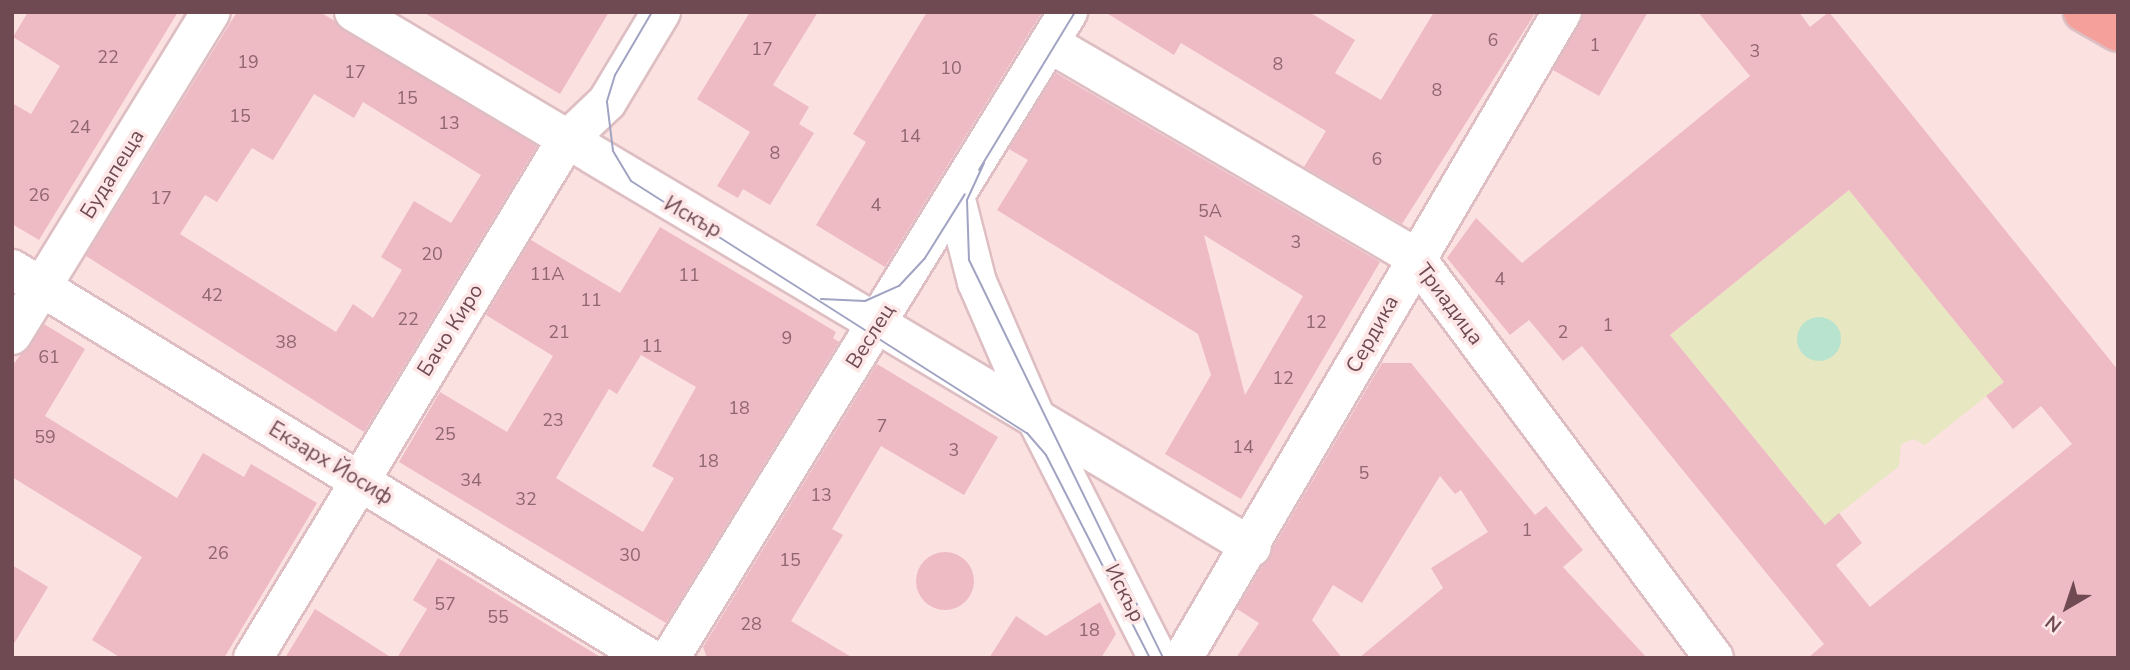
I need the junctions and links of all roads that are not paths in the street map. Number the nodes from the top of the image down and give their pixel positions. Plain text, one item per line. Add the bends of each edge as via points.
1 (211, 12) edge
2 (354, 12) edge
3 (661, 12) edge
4 (1562, 12) edge
5 (2083, 12) edge
6 (1058, 27) edge
7 (2118, 32) edge
8 (565, 142) junction
9 (956, 196) junction
10 (1415, 257) junction
11 (27, 278) edge
12 (878, 323) junction
13 (12, 335) edge
14 (1035, 416) junction
15 (358, 480) junction
16 (1252, 547) junction
17 (1710, 656) edge
18 (253, 658) edge
19 (649, 658) edge
20 (670, 658) edge
21 (1158, 658) edge
22 (1183, 658) edge

1 - 11 street, Будапеща
2 - 8 street, Искър
3 - 8 street, Бачо Киро via 607,102
4 - 10 street, Сердика
5 - 7 main road
6 - 9 street, Веслец
6 - 10 street, Триадица
8 - 12 street, Искър
8 - 15 street, Бачо Киро
9 - 12 street, Веслец
9 - 14 street, Искър via 968,261
10 - 16 street, Сердика
10 - 17 street, Триадица
11 - 13 street, Будапеща
11 - 15 street, Екзарх Йосиф
12 - 14 street, Искър
12 - 20 street, Веслец
14 - 16 street, Искър
14 - 21 street, Искър
15 - 18 street, Бачо Киро
15 - 19 street, Екзарх Йосиф
16 - 22 street, Сердика

